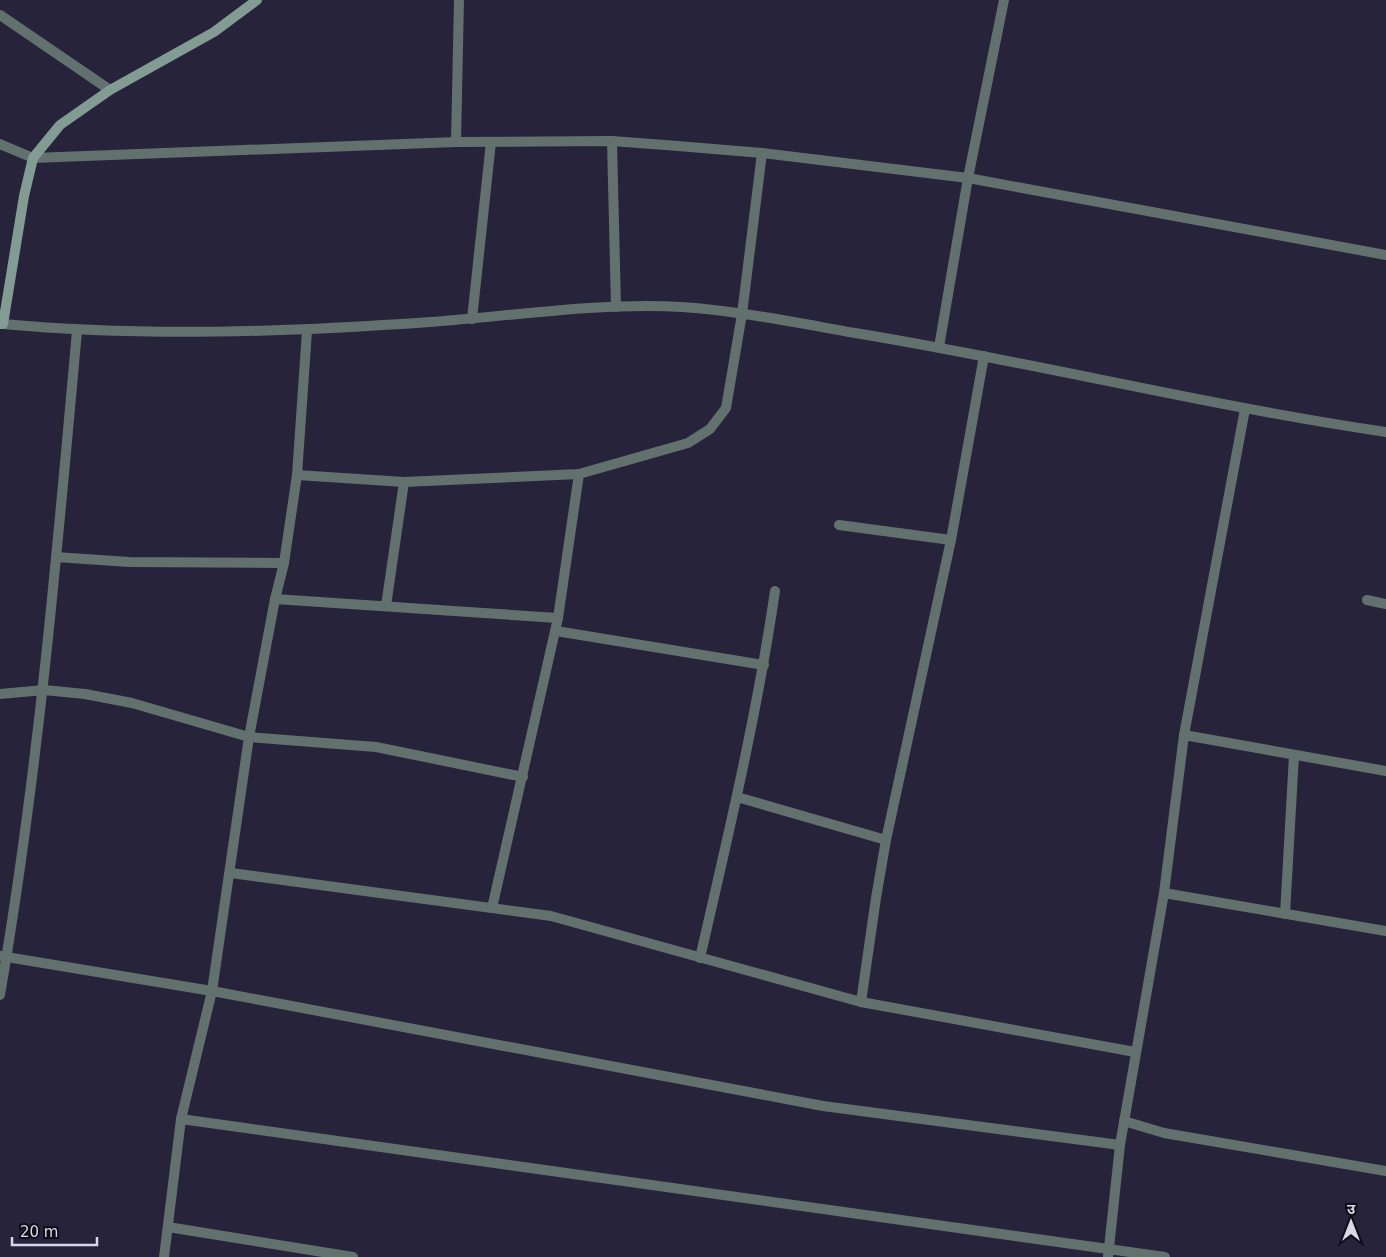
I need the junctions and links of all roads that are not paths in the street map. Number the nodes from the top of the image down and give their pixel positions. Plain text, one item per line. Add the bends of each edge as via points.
1 (257, 0) edge
2 (459, 0) edge
3 (1004, 0) edge
4 (0, 15) edge
5 (110, 90) junction
6 (612, 141) junction
7 (456, 142) junction
8 (491, 142) junction
9 (0, 144) edge
10 (762, 154) junction
11 (33, 158) junction
12 (968, 178) junction
13 (1386, 255) edge
14 (616, 307) junction
15 (742, 314) junction
16 (472, 319) junction
17 (2, 324) edge
18 (77, 331) junction
19 (307, 331) junction
20 (939, 347) junction
21 (984, 356) junction
22 (1245, 409) junction
23 (1386, 432) edge
24 (579, 474) junction
25 (297, 475) junction
26 (404, 482) junction
27 (839, 525) dead end
28 (952, 540) junction
29 (56, 557) junction
30 (284, 563) junction
31 (775, 591) dead end
32 (275, 600) junction
33 (1367, 600) dead end
34 (1386, 604) edge
35 (386, 606) junction
36 (558, 618) junction
37 (556, 631) junction
38 (764, 665) junction
39 (44, 690) junction
40 (0, 694) edge
41 (1184, 735) junction
42 (249, 737) junction
43 (1294, 755) junction
44 (1386, 771) edge
45 (523, 777) junction
46 (737, 797) junction
47 (886, 840) junction
48 (230, 873) junction
49 (1164, 893) junction
50 (492, 908) junction
51 (1285, 914) junction
52 (1386, 931) edge
53 (3, 956) edge
54 (700, 958) junction
55 (212, 992) junction
56 (0, 995) edge
57 (861, 1002) junction
58 (1135, 1052) junction
59 (181, 1119) junction
60 (1124, 1121) junction
61 (1120, 1146) junction
62 (1386, 1171) edge
63 (168, 1227) junction
64 (1108, 1252) edge
65 (164, 1257) edge
66 (353, 1257) edge
67 (1166, 1257) edge

1 - 5 street via 214,32
2 - 7 street
3 - 12 street
4 - 5 street
5 - 11 street via 60,125
6 - 8 street
6 - 10 street
6 - 14 street
7 - 8 street
7 - 11 street
8 - 16 street
9 - 11 street
10 - 12 street
10 - 15 street
11 - 17 street
12 - 13 street
12 - 20 street
14 - 15 street via 681,307
14 - 16 street
15 - 20 street
15 - 24 street via 726,408 710,429 688,443
16 - 19 street
17 - 18 street
18 - 19 street
18 - 29 street
19 - 25 street
20 - 21 street
21 - 22 street
21 - 28 street
22 - 23 street
22 - 41 street
24 - 26 street
24 - 36 street
25 - 26 street
25 - 30 street
26 - 35 street
27 - 28 street
28 - 47 street
29 - 30 street via 129,562
29 - 39 street
30 - 32 street
31 - 38 street
32 - 35 street
32 - 42 street
33 - 34 street
35 - 36 street
36 - 37 street
37 - 38 street
37 - 45 street
38 - 46 street
39 - 40 street
39 - 42 street via 132,703
39 - 53 street
41 - 43 street
41 - 49 street
42 - 45 street via 376,747
42 - 48 street
43 - 44 street
43 - 51 street
45 - 50 street
46 - 47 street
46 - 54 street
47 - 57 street
48 - 50 street
48 - 55 street
49 - 51 street
49 - 58 street
50 - 54 street via 551,916
51 - 52 street
53 - 55 street
53 - 56 street
54 - 57 street
55 - 59 street
55 - 61 street via 823,1106
57 - 58 street
58 - 60 street
59 - 63 street
59 - 64 street
60 - 61 street
60 - 62 street via 1164,1133
61 - 64 street
63 - 65 street
63 - 66 street
64 - 67 street

